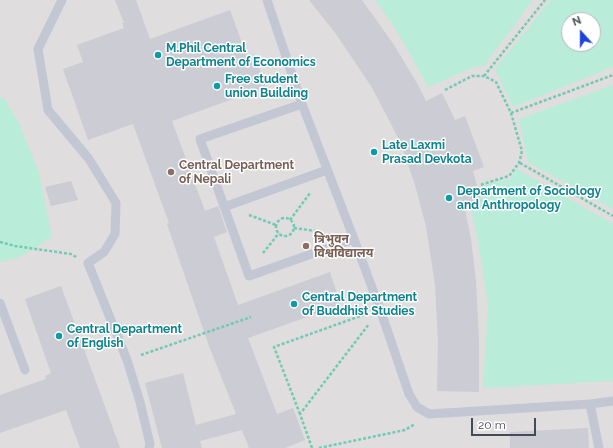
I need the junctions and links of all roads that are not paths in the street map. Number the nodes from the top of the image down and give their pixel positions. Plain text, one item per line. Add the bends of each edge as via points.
1 (62, 0) edge
2 (267, 0) edge
3 (302, 104) junction
4 (327, 170) junction
5 (224, 207) junction
6 (354, 239) junction
7 (0, 304) edge
8 (25, 370) dead end
9 (613, 401) edge
10 (590, 404) junction
11 (149, 448) edge
12 (599, 448) edge

1 - 11 lane via 38,49 48,110 89,159 116,203 115,234 104,252 88,263 127,360
2 - 3 lane
3 - 4 lane
3 - 5 lane via 200,140
4 - 5 lane
4 - 6 lane
5 - 6 lane via 249,276
6 - 10 lane via 409,394 417,407 429,414
7 - 8 lane
9 - 10 lane
10 - 12 lane

